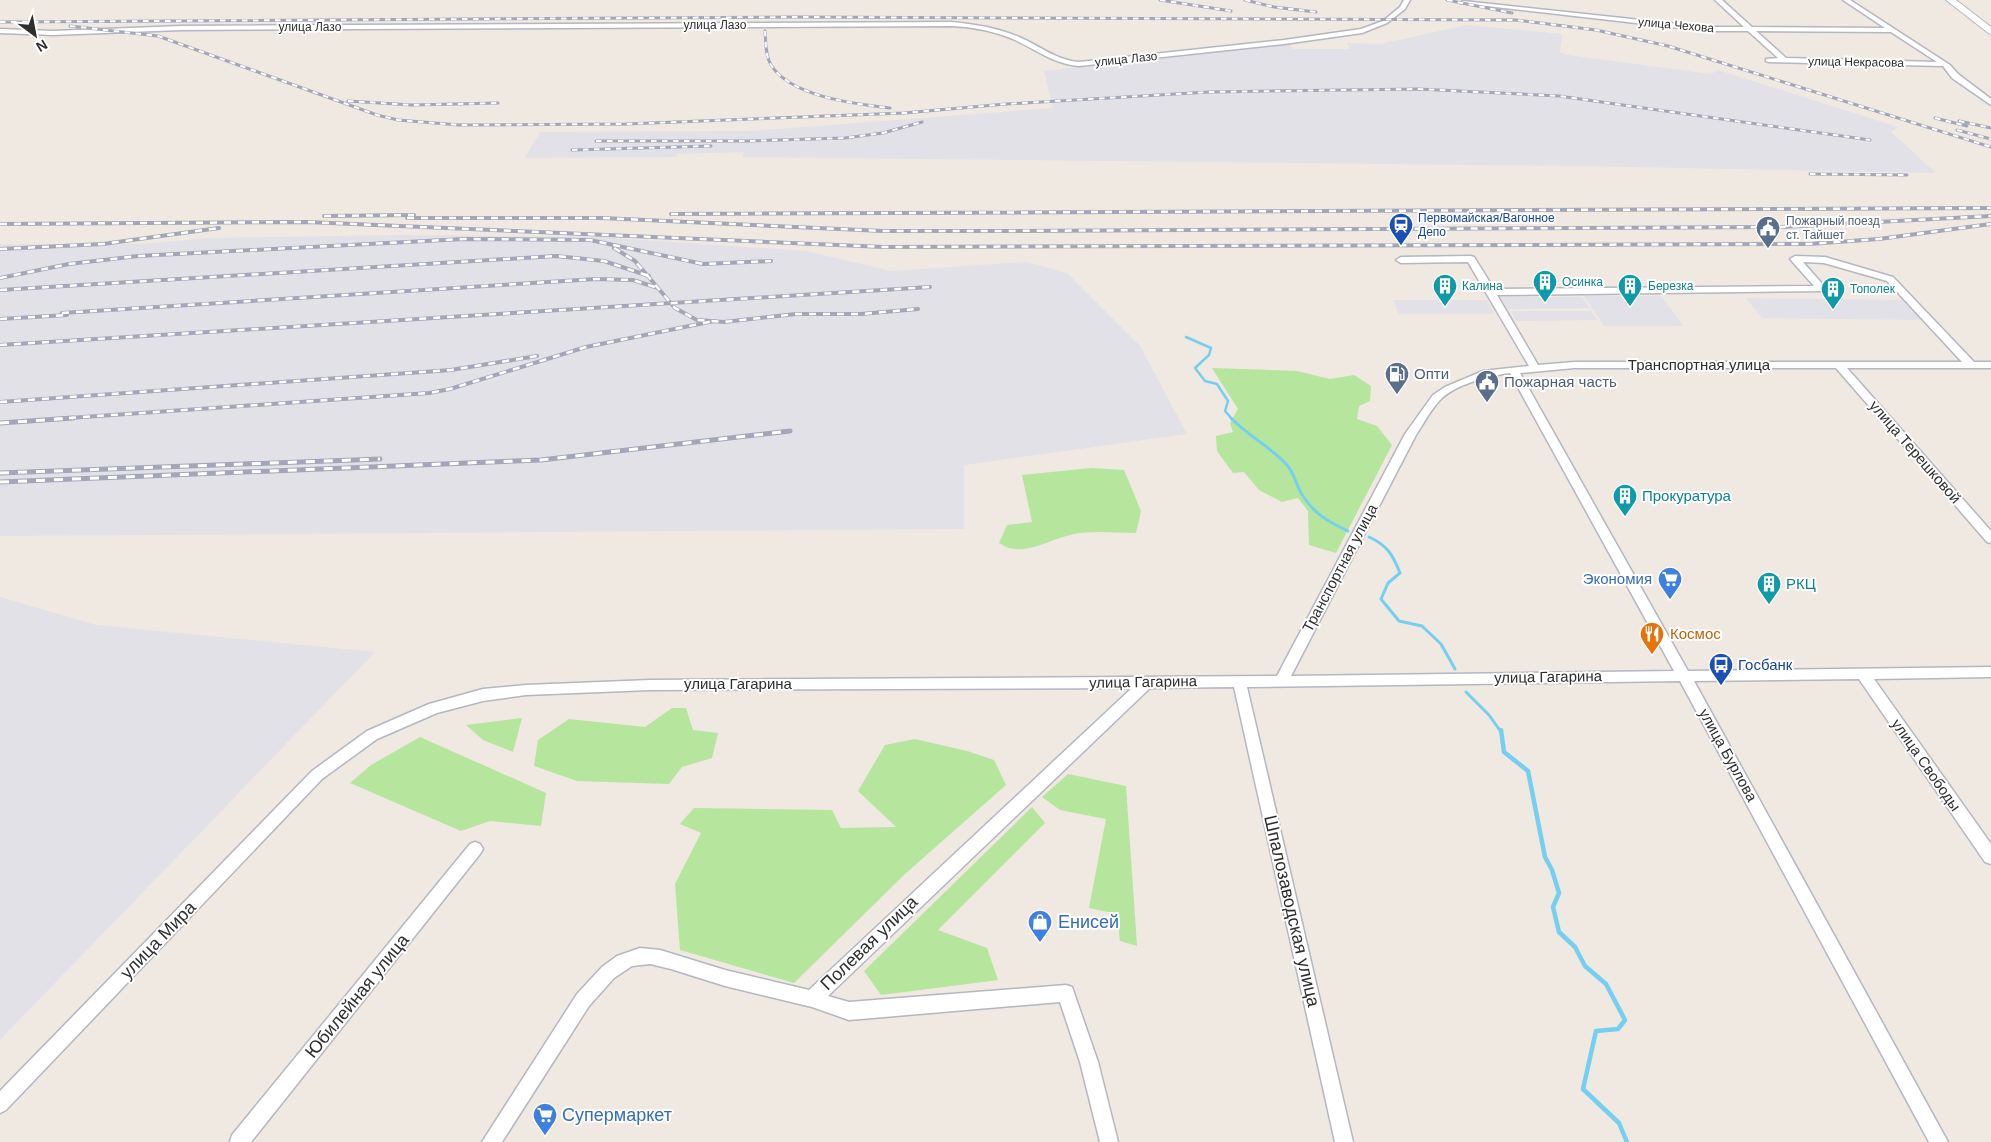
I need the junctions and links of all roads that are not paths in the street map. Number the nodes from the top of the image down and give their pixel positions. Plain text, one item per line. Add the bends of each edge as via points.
1 (1407, 0) edge
2 (1718, 0) edge
3 (1846, 0) edge
4 (1950, 0) edge
5 (1463, 3) dead end
6 (1752, 30) junction
7 (1891, 30) junction
8 (0, 31) edge
9 (1991, 32) edge
10 (1768, 60) dead end
11 (1784, 60) junction
12 (1945, 64) junction
13 (1991, 103) edge
14 (1401, 260) dead end
15 (1492, 292) junction
16 (1839, 365) junction
17 (1971, 365) junction
18 (1991, 365) edge
19 (1535, 368) junction
20 (1513, 370) junction
21 (1991, 539) edge
22 (1991, 672) edge
23 (1863, 674) junction
24 (1684, 676) junction
25 (1239, 680) junction
26 (1281, 681) junction
27 (1147, 683) junction
28 (317, 775) joint
29 (474, 849) dead end
30 (1991, 856) edge
31 (812, 999) junction
32 (0, 1104) edge
33 (239, 1142) edge
34 (491, 1142) edge
35 (1109, 1142) edge
36 (1344, 1142) edge
37 (1939, 1142) edge

1 - 8 street, улица Лазо via 1403,8 1385,22 1362,31 1079,64 1054,60 1009,36 957,24
2 - 6 street
3 - 7 street
4 - 9 main road
5 - 6 street, улица Чехова via 1706,29
6 - 7 street, улица Чехова
6 - 11 street
7 - 12 street
10 - 11 street, улица Некрасова
11 - 12 street, улица Некрасова
12 - 13 street
14 - 15 street via 1471,259
15 - 17 street via 1822,289 1795,259 1824,260 1890,280
15 - 19 street
16 - 17 street, Транспортная улица
16 - 19 street, Транспортная улица via 1574,365
16 - 21 street, улица Терешковой
17 - 18 street, Транспортная улица
19 - 20 street, Транспортная улица
20 - 24 street, улица Бурлова
20 - 26 street, Транспортная улица via 1460,382 1437,397 1411,434
22 - 23 street, улица Гагарина
23 - 24 street, улица Гагарина
23 - 30 street, улица Свободы
24 - 26 street, улица Гагарина
24 - 37 street, улица Бурлова
25 - 26 street, улица Гагарина
25 - 27 street, улица Гагарина
25 - 36 street, Шпалозаводская улица
27 - 28 street, улица Гагарина via 650,685 526,690 483,695 434,708 372,735
27 - 31 street, Полевая улица
28 - 32 street, улица Мира
29 - 33 street, Юбилейная улица
31 - 34 street, Полевая улица via 751,986 658,958 639,956 626,960 597,982 583,1000
31 - 35 street via 849,1011 1066,993 1090,1062

